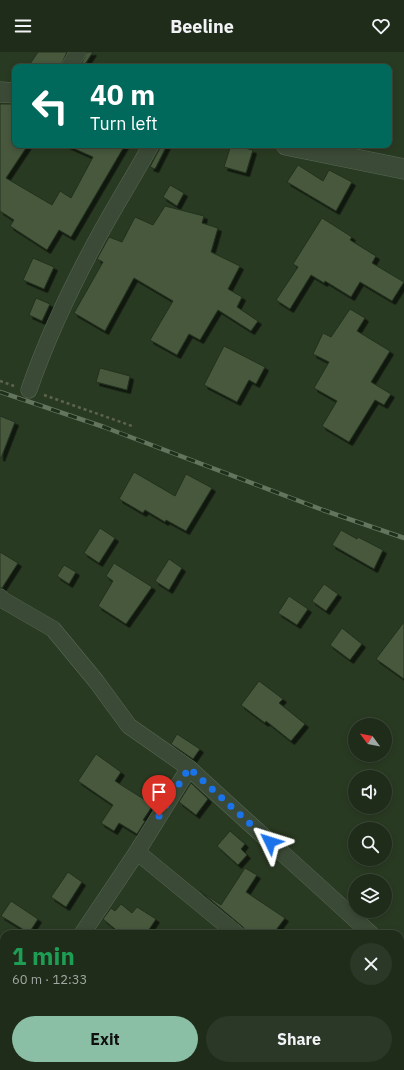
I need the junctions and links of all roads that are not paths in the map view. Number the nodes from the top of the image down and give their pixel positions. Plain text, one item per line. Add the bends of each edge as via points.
1 (78, 52) edge
2 (71, 64) edge
3 (0, 92) edge
4 (12, 94) edge
5 (149, 148) edge
6 (301, 148) edge
7 (404, 169) edge
8 (29, 390) road end
9 (0, 597) edge
10 (189, 768) junction
11 (137, 852) junction
12 (85, 930) edge
13 (232, 930) edge
14 (367, 930) edge

1 - 2 street
3 - 4 street
5 - 8 street via 101,231 54,324
6 - 7 street
9 - 10 street via 53,629 129,726
10 - 11 street
10 - 14 street
11 - 12 street
11 - 13 street

